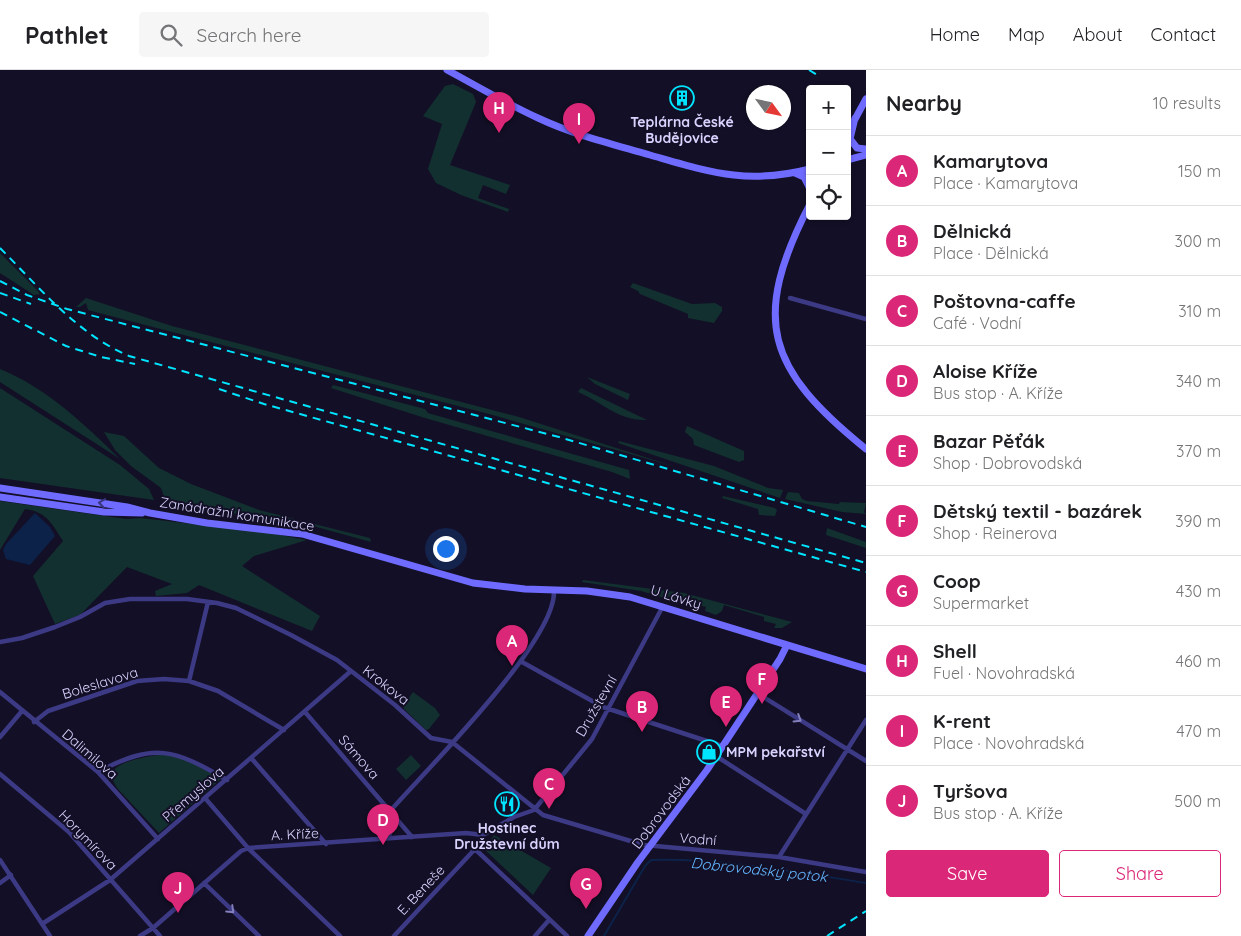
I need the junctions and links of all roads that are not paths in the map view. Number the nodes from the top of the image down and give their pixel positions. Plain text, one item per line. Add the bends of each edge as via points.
1 (447, 70) edge
2 (866, 99) edge
3 (855, 118) junction
4 (848, 130) edge
5 (866, 149) edge
6 (866, 155) edge
7 (851, 159) edge
8 (806, 171) edge
9 (795, 173) junction
10 (806, 182) edge
11 (806, 212) edge
12 (790, 298) dead end
13 (866, 319) edge
14 (866, 450) edge
15 (0, 488) edge
16 (0, 497) edge
17 (150, 513) junction
18 (554, 591) junction
19 (208, 602) junction
20 (663, 606) junction
21 (0, 642) edge
22 (787, 645) junction
23 (522, 662) junction
24 (866, 669) edge
25 (351, 671) junction
26 (189, 681) junction
27 (0, 692) edge
28 (757, 693) junction
29 (609, 708) junction
30 (22, 711) junction
31 (305, 712) junction
32 (866, 720) edge
33 (34, 722) junction
34 (284, 730) junction
35 (0, 737) edge
36 (452, 742) junction
37 (722, 746) junction
38 (848, 750) junction
39 (716, 756) junction
40 (252, 758) junction
41 (866, 761) edge
42 (98, 772) junction
43 (0, 774) edge
44 (227, 780) junction
45 (205, 798) junction
46 (391, 810) junction
47 (534, 810) junction
48 (806, 814) junction
49 (396, 818) junction
50 (483, 835) junction
51 (412, 837) junction
52 (388, 838) junction
53 (158, 839) junction
54 (326, 844) junction
55 (651, 846) junction
56 (248, 848) junction
57 (475, 849) junction
58 (779, 857) junction
59 (0, 860) edge
60 (866, 872) edge
61 (11, 874) junction
62 (110, 880) junction
63 (0, 883) edge
64 (204, 883) junction
65 (549, 920) junction
66 (42, 924) junction
67 (153, 928) junction
68 (50, 936) edge
69 (140, 936) edge
70 (160, 936) edge
71 (259, 936) edge
72 (340, 936) edge
73 (394, 936) edge
74 (535, 936) edge
75 (567, 936) edge
76 (588, 936) edge

1 - 9 main road via 539,119 573,132 738,177
2 - 3 main road
3 - 4 main road
3 - 5 main road via 850,139 857,148
6 - 7 main road
8 - 9 main road
9 - 10 main road
11 - 14 main road via 787,251 774,300 781,348 802,390
12 - 13 street
17 -> 15 main road, Zanádražní komunikace via 127,506
16 - 17 main road, Zanádražní komunikace via 104,512
17 - 18 main road, Zanádražní komunikace via 302,534 473,583
18 - 20 main road, U Lávky via 608,593
18 - 23 street via 549,614
19 - 21 street, Krokova via 130,599 105,603 55,627
19 - 25 street, Krokova via 236,608 337,660
19 - 26 street
20 - 22 main road, U Lávky
20 - 29 street, Družstevní
22 - 24 main road
22 - 28 main road, Dobrovodská
23 - 29 street
23 - 36 street
25 - 31 street, Přemyslova
25 - 36 street, Krokova via 431,738
26 - 33 street, Boleslavova via 137,681 48,711
26 - 34 street, Boleslavova via 218,691
27 - 30 street, Dalimilova
28 - 37 main road, Dobrovodská
28 -> 38 street
29 - 37 street
29 - 47 street, Družstevní via 592,739
30 - 33 street, Dalimilova
30 - 35 street
31 - 34 street, Přemyslova
31 - 46 street, Sámova
32 - 38 street
33 - 42 street, Dalimilova
34 - 40 street, Přemyslova
36 - 46 street
36 - 47 street, Krokova
37 - 39 main road, Dobrovodská
38 - 41 street
38 - 48 street
39 - 48 street
39 - 55 main road, Dobrovodská
40 - 44 street, Přemyslova
40 - 54 street
42 - 44 street via 132,758 165,752 185,756
42 - 53 street, Dalimilova
43 - 62 street, Horymírova via 69,832
44 - 45 street, Přemyslova
45 - 53 street, Přemyslova
45 - 56 street
46 - 49 street, Sámova
47 - 50 street, Družstevní
47 - 55 street, Vodní via 548,817
48 - 58 street
49 - 51 street, Sámova
49 - 52 street
50 - 51 street, A. Kříže
50 - 57 street, E. Beneše
51 - 52 street, A. Kříže
52 - 54 street, A. Kříže
53 - 62 street, Přemyslova
54 - 56 street, A. Kříže
55 - 58 street, Vodní
55 - 76 main road, Dobrovodská
56 - 64 street
56 - 72 street
57 - 65 street
57 - 73 street, E. Beneše
58 - 60 street, Vodní
59 - 61 street
61 - 63 street
61 - 66 street
62 - 66 street, Přemyslova
62 - 67 street, Horymírova
64 - 67 street
64 -> 71 street
65 - 74 street
65 - 75 street
66 - 68 street
67 - 69 street
67 - 70 street, Horymírova

